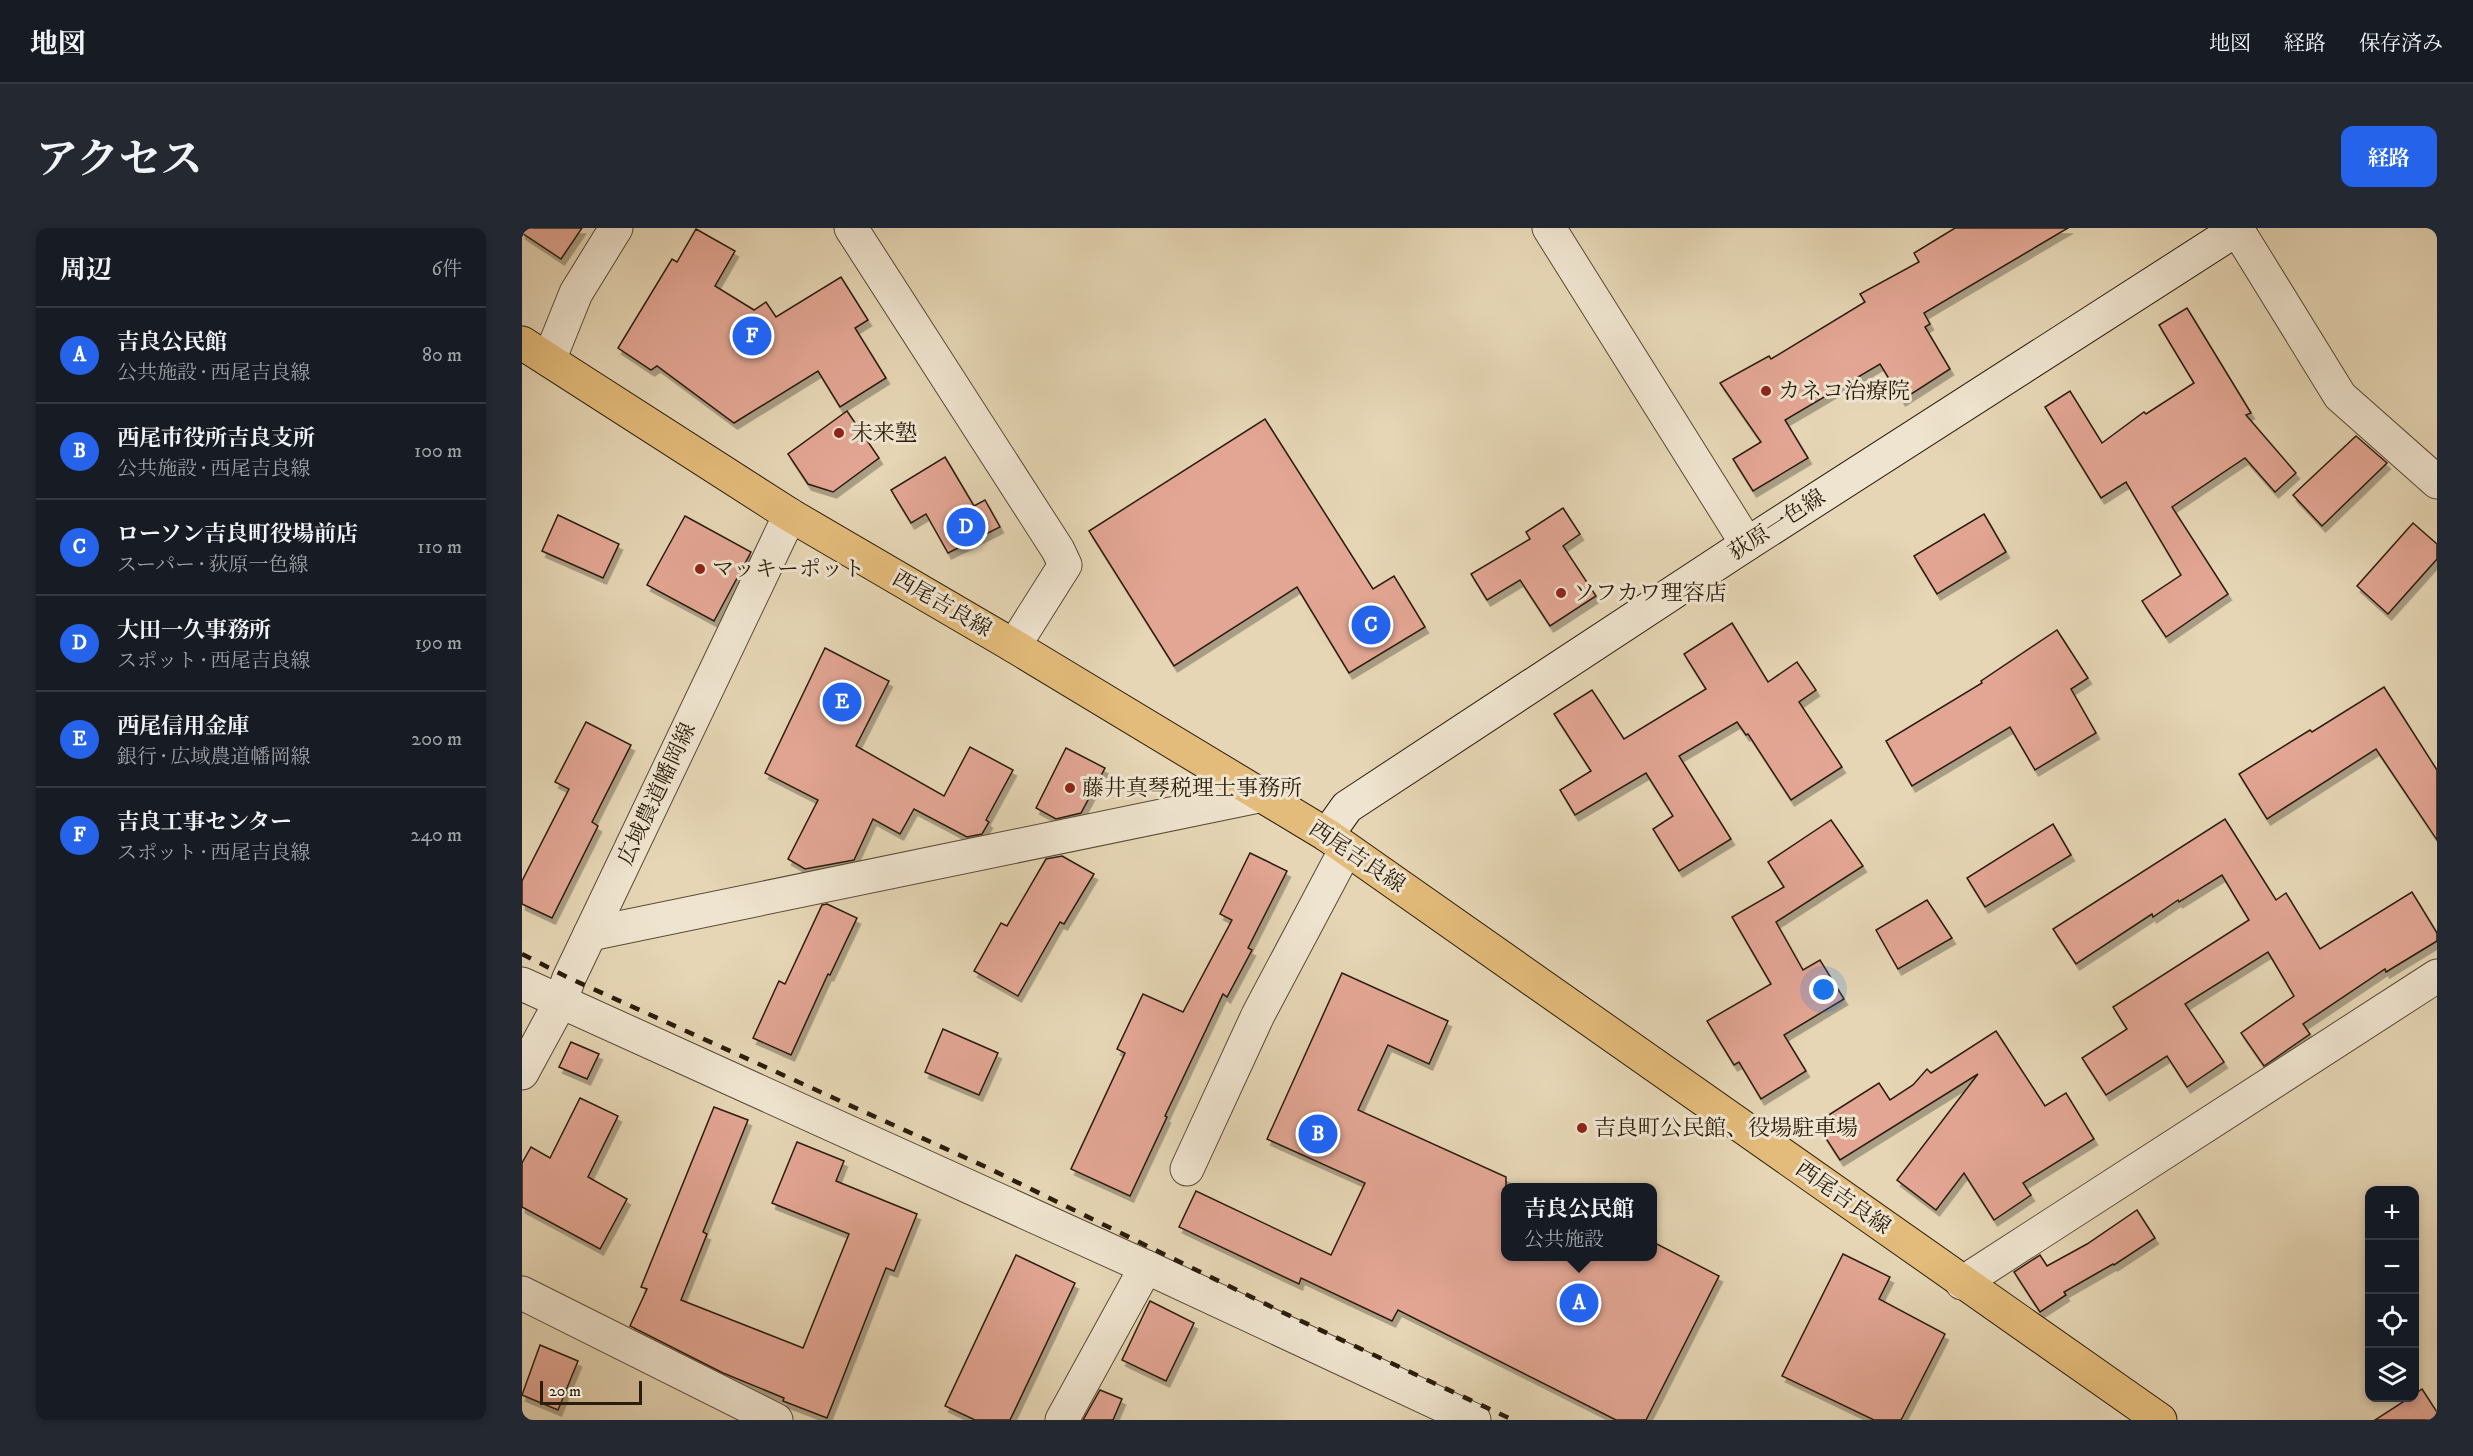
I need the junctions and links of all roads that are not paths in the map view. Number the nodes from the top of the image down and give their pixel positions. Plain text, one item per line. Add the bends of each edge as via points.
1 (616, 228) edge
2 (851, 228) edge
3 (1549, 228) edge
4 (2238, 229) edge
5 (522, 343) edge
6 (549, 360) junction
7 (2431, 465) edge
8 (790, 515) junction
9 (1747, 544) junction
10 (1014, 646) junction
11 (1263, 795) junction
12 (1336, 842) junction
13 (591, 934) junction
14 (2437, 976) edge
15 (522, 984) edge
16 (560, 1003) junction
17 (522, 1073) edge
18 (1186, 1169) dead end
19 (1146, 1267) junction
20 (1962, 1283) junction
21 (522, 1293) edge
22 (776, 1420) edge
23 (1062, 1420) edge
24 (1474, 1420) edge
25 (2160, 1420) edge

1 - 6 street via 576,293
2 - 10 street via 1065,565
3 - 9 street
4 - 7 street via 2340,396
4 - 9 street, 荻原一色線
5 - 6 main road, 西尾吉良線
6 - 8 main road, 西尾吉良線
8 - 10 main road, 西尾吉良線
8 - 13 street, 広域農道幡岡線
9 - 12 street, 荻原一色線 via 1347,807
10 - 11 main road, 西尾吉良線
11 - 12 main road, 西尾吉良線
11 - 13 street
12 - 18 street, 荻原一色線
12 - 20 main road, 西尾吉良線
13 - 16 street, 広域農道幡岡線
14 - 20 street
15 - 16 street
16 - 17 street, 広域農道幡岡線
16 - 19 street
19 - 23 street
19 - 24 street
20 - 25 main road, 西尾吉良線
21 - 22 street

